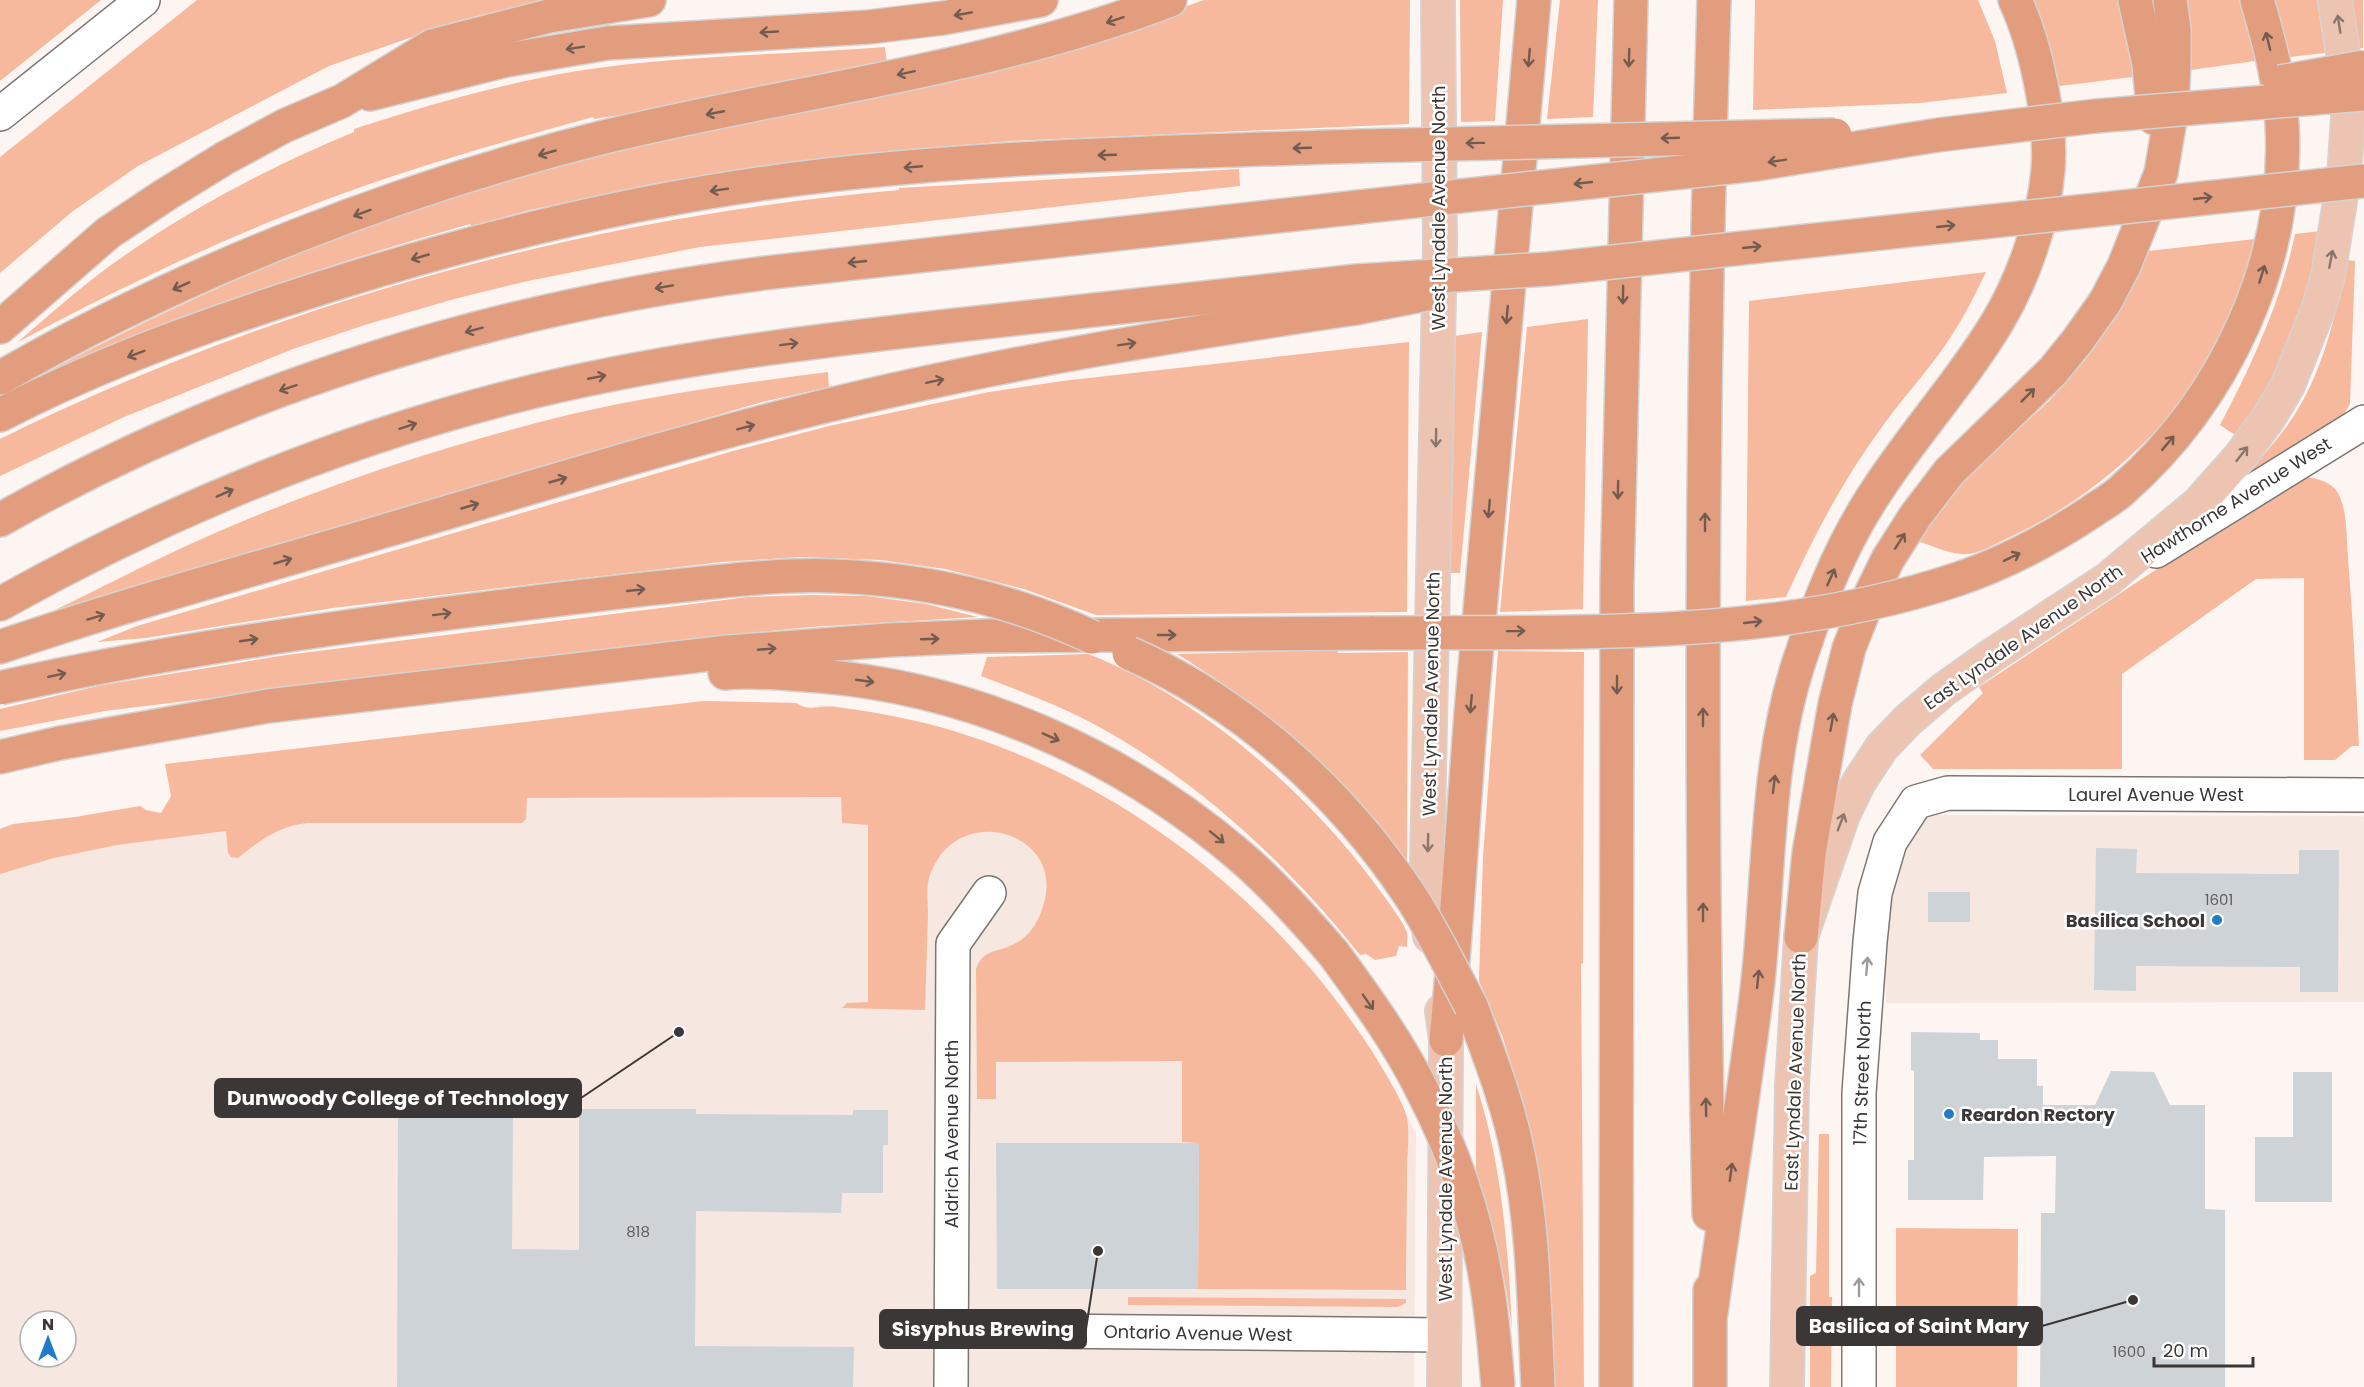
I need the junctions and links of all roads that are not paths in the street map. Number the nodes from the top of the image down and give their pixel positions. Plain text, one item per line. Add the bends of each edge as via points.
1 (143, 0) edge
2 (648, 0) edge
3 (1041, 0) edge
4 (1170, 0) edge
5 (1438, 0) edge
6 (1534, 0) edge
7 (1631, 0) edge
8 (1714, 0) edge
9 (2015, 0) edge
10 (2135, 0) edge
11 (2170, 0) edge
12 (2257, 0) edge
13 (2335, 0) edge
14 (2364, 67) edge
15 (2364, 94) edge
16 (342, 101) junction
17 (0, 114) edge
18 (2096, 116) junction
19 (1938, 135) junction
20 (2161, 173) junction
21 (2364, 181) edge
22 (1356, 295) junction
23 (0, 327) edge
24 (0, 378) edge
25 (0, 415) edge
26 (2364, 422) edge
27 (0, 520) edge
28 (2108, 579) junction
29 (0, 604) edge
30 (0, 647) edge
31 (808, 660) junction
32 (0, 688) edge
33 (0, 757) edge
34 (1948, 793) joint
35 (2364, 795) edge
36 (989, 893) dead end
37 (1801, 937) junction
38 (1446, 1040) junction
39 (1711, 1313) junction
40 (951, 1330) junction
41 (1444, 1335) junction
42 (951, 1387) edge
43 (1444, 1387) edge
44 (1498, 1387) edge
45 (1538, 1387) edge
46 (1616, 1387) edge
47 (1710, 1387) edge
48 (1787, 1387) edge
49 (1858, 1387) edge

1 - 17 street
2 - 16 highway via 549,16 432,45
3 -> 16 highway via 869,27 608,43 507,60
4 -> 24 highway via 1069,35 998,54 604,138 437,186 239,260
5 -> 38 main road, West Lyndale Avenue North via 1440,245 1426,912
6 -> 38 highway
7 -> 46 highway via 1617,583
39 -> 8 highway via 1703,981 1703,705
39 -> 9 highway via 1758,980 1778,750 1802,650 1825,591 1874,495 1999,320 2022,273 2042,207 2048,168 2046,120 2034,52
10 - 20 highway via 2150,64
11 - 20 highway via 2174,30 2172,108
31 -> 12 highway, bridge via 985,636 1651,629 1745,623 1893,598 1983,570 2037,544 2120,492 2184,423 2235,344 2270,247 2282,162 2277,81
28 -> 13 main road, East Lyndale Avenue North via 2199,503 2239,458 2268,419 2306,345 2328,276 2344,177 2348,118
14 - 18 highway, bridge
15 - 18 highway, bridge
16 - 23 highway via 284,126 165,195 108,233
18 - 19 highway, bridge
19 -> 25 highway, bridge via 1755,135 1360,146 987,161 819,176 664,199 476,241 243,314 129,357
19 -> 27 highway, bridge via 1757,164 836,264 621,296 509,321 350,367 238,407 139,448
37 -> 20 highway via 1809,854 1835,704 1849,648 1868,600 1888,559 1949,472 2052,371 2105,302 2124,266
22 -> 21 highway, bridge via 1548,268
29 -> 22 highway via 88,556 226,492 364,440 504,399 744,350
30 -> 22 highway via 741,428 915,385
26 - 28 street, Hawthorne Avenue West
37 -> 28 main road, East Lyndale Avenue North via 1843,815 1882,747 1943,690
33 -> 31 highway via 85,739 270,726
31 -> 44 highway, bridge via 872,682 944,698 1025,726 1105,762 1177,807 1271,884 1334,954 1370,1004 1423,1091 1441,1129 1485,1273
32 -> 45 highway, bridge via 108,664 251,640 628,591 798,576 876,579 945,588 1057,621 1145,660 1212,698 1284,750 1371,844 1409,894 1446,958 1475,1017 1518,1155 1529,1235
34 - 35 street, Laurel Avenue West
49 -> 34 street, 17th Street North via 1859,1093 1875,893 1890,842 1916,802
36 - 40 street, Aldrich Avenue North via 953,944
37 - 48 main road, East Lyndale Avenue North via 1792,1086
38 - 41 main road, West Lyndale Avenue North
39 - 47 highway
40 - 41 street, Ontario Avenue West
40 - 42 street, Aldrich Avenue North
41 - 43 main road, West Lyndale Avenue North

